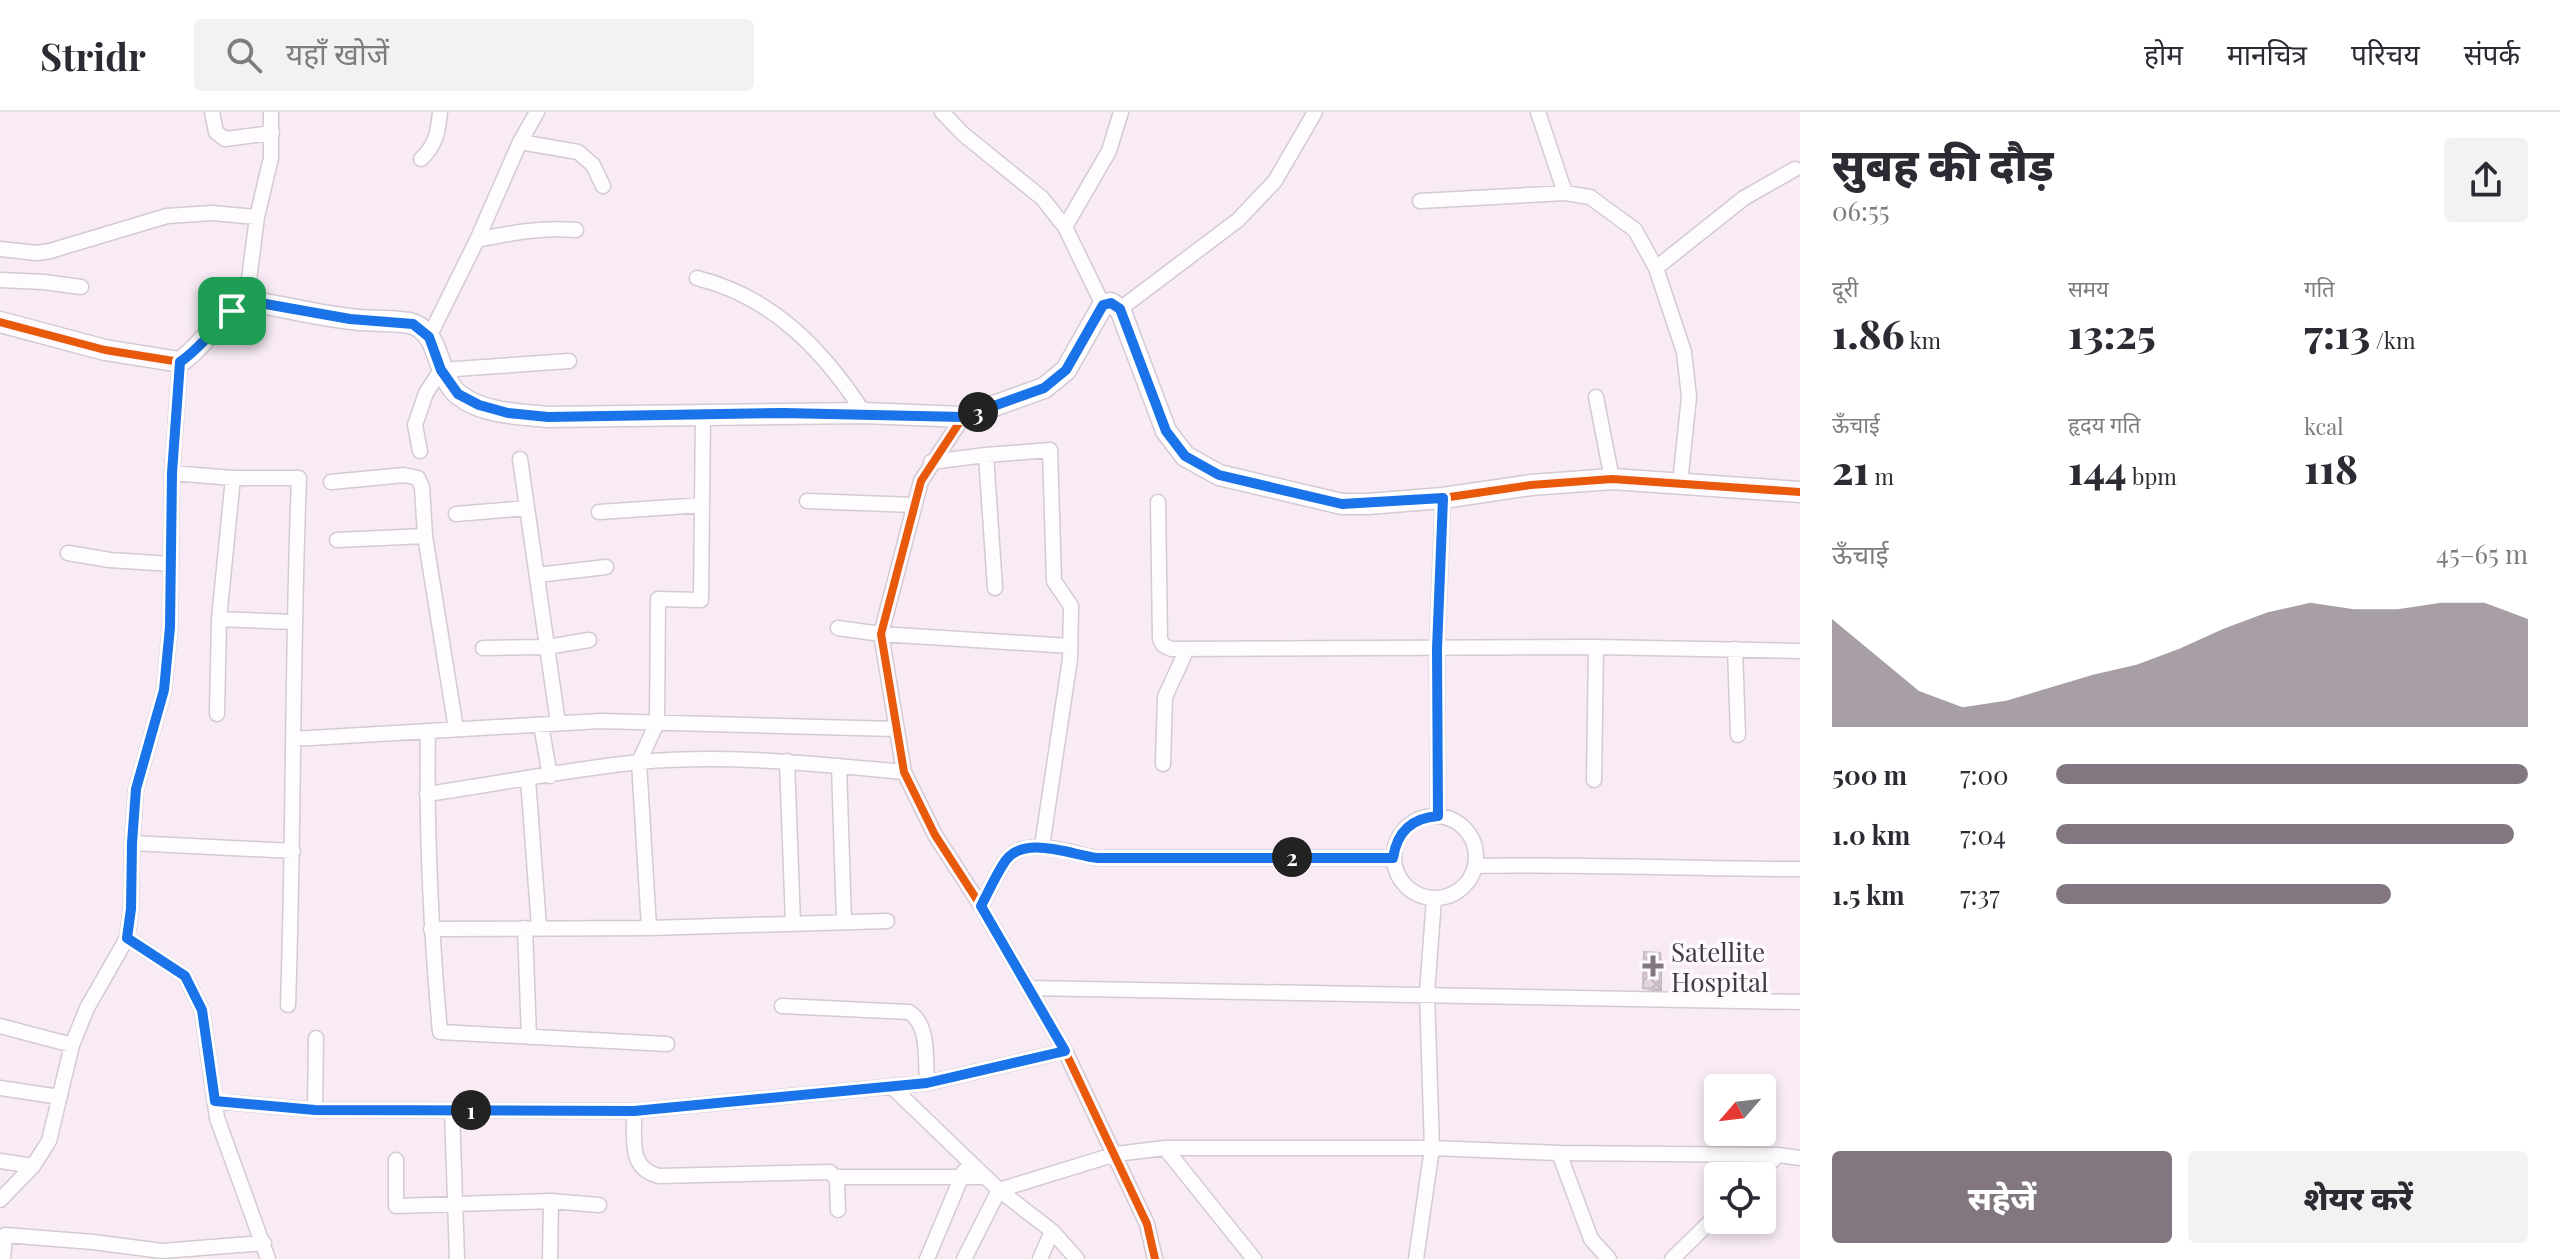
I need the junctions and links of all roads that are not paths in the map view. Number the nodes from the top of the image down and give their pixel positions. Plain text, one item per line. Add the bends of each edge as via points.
1 (212, 112) edge
2 (271, 112) edge
3 (440, 112) edge
4 (537, 112) edge
5 (942, 112) edge
6 (1121, 112) edge
7 (1315, 112) edge
8 (1538, 112) edge
9 (272, 133) junction
10 (520, 142) junction
11 (421, 159) dead end
12 (1795, 169) dead end
13 (603, 186) dead end
14 (1565, 193) junction
15 (1420, 201) dead end
16 (257, 217) junction
17 (1065, 227) junction
18 (576, 230) dead end
19 (477, 240) junction
20 (0, 249) edge
21 (1656, 268) junction
22 (697, 278) dead end
23 (0, 280) edge
24 (81, 287) dead end
25 (246, 303) junction
26 (1111, 307) junction
27 (0, 322) edge
28 (429, 337) junction
29 (569, 361) dead end
30 (180, 362) junction
31 (441, 370) junction
32 (1596, 397) dead end
33 (703, 413) junction
34 (864, 413) junction
35 (963, 417) junction
36 (420, 451) dead end
37 (986, 455) junction
38 (520, 459) dead end
39 (931, 462) junction
40 (172, 473) junction
41 (233, 478) junction
42 (1612, 479) junction
43 (331, 482) dead end
44 (1680, 483) junction
45 (1800, 492) edge
46 (1443, 498) junction
47 (807, 501) dead end
48 (1158, 502) dead end
49 (702, 505) junction
50 (914, 505) junction
51 (527, 508) junction
52 (599, 512) dead end
53 (456, 514) dead end
54 (425, 536) junction
55 (337, 540) dead end
56 (68, 553) dead end
57 (171, 564) junction
58 (606, 567) dead end
59 (537, 575) junction
60 (995, 588) dead end
61 (219, 619) junction
62 (293, 622) junction
63 (838, 628) dead end
64 (881, 634) junction
65 (589, 640) dead end
66 (1070, 646) junction
67 (547, 647) junction
68 (1596, 647) junction
69 (483, 648) dead end
70 (1437, 649) junction
71 (1735, 649) junction
72 (1186, 651) junction
73 (1800, 651) edge
74 (217, 714) dead end
75 (558, 723) junction
76 (657, 723) junction
77 (541, 725) junction
78 (456, 729) junction
79 (896, 729) junction
80 (428, 731) junction
81 (1738, 735) dead end
82 (293, 739) junction
83 (787, 761) junction
84 (639, 762) junction
85 (1163, 764) dead end
86 (839, 766) junction
87 (904, 772) junction
88 (550, 776) junction
89 (528, 779) junction
90 (1594, 780) dead end
91 (427, 794) junction
92 (1438, 816) junction
93 (132, 843) junction
94 (1042, 846) junction
95 (293, 851) junction
96 (1393, 858) junction
97 (1476, 866) junction
98 (1800, 869) edge
99 (1434, 899) junction
100 (981, 906) junction
101 (887, 921) dead end
102 (844, 922) junction
103 (793, 923) junction
104 (532, 928) junction
105 (649, 928) junction
106 (431, 929) junction
107 (127, 938) junction
108 (1029, 988) junction
109 (1427, 993) junction
110 (1800, 1002) edge
111 (288, 1005) dead end
112 (782, 1006) dead end
113 (0, 1026) edge
114 (529, 1037) junction
115 (316, 1038) dead end
116 (667, 1044) dead end
117 (72, 1045) junction
118 (1065, 1051) junction
119 (927, 1083) junction
120 (892, 1087) junction
121 (0, 1088) edge
122 (60, 1097) junction
123 (215, 1101) junction
124 (315, 1110) junction
125 (452, 1110) junction
126 (634, 1111) junction
127 (1165, 1148) junction
128 (1432, 1148) junction
129 (1559, 1153) junction
130 (1116, 1154) junction
131 (1778, 1155) junction
132 (1800, 1158) edge
133 (396, 1160) dead end
134 (0, 1161) edge
135 (968, 1161) junction
136 (1771, 1162) edge
137 (33, 1166) junction
138 (835, 1177) junction
139 (986, 1177) junction
140 (961, 1178) junction
141 (999, 1190) junction
142 (0, 1200) edge
143 (551, 1201) junction
144 (455, 1203) junction
145 (599, 1205) dead end
146 (838, 1210) dead end
147 (1704, 1228) edge
148 (1052, 1231) junction
149 (93, 1242) junction
150 (264, 1243) junction
151 (3, 1259) edge
152 (92, 1259) edge
153 (268, 1259) edge
154 (457, 1259) edge
155 (550, 1259) edge
156 (927, 1259) edge
157 (964, 1259) edge
158 (1040, 1259) edge
159 (1077, 1259) edge
160 (1155, 1259) edge
161 (1254, 1259) edge
162 (1416, 1259) edge
163 (1609, 1259) edge
164 (1672, 1259) edge

1 - 9 street via 216,132 225,139
2 - 9 street
3 - 11 street via 436,140
4 - 10 street
5 - 17 street via 1042,198
6 - 17 street via 1109,151
7 - 26 street via 1275,181 1238,220
8 - 14 street
9 - 16 street
10 - 13 street via 578,152 593,165
10 - 19 street
12 - 21 street via 1744,198
14 - 15 street
14 - 21 street via 1590,197 1624,220 1644,242
16 - 20 street via 191,212 50,251
16 - 25 street
17 - 26 street
18 - 19 street via 525,230
19 - 28 street
21 - 44 street via 1689,382
22 - 34 street via 717,283 789,325 829,363
23 - 24 street
25 - 28 street via 413,324
25 - 30 street
26 - 35 street via 1066,370 1044,388
26 - 46 street via 1166,431 1185,456 1219,475 1342,504
27 - 30 street via 105,350
28 - 31 street
29 - 31 street
30 - 40 street
31 - 33 street via 458,394 508,413
31 - 36 street via 415,425
32 - 42 street
33 - 34 street
33 - 49 street
34 - 35 street
35 - 39 street
37 - 39 street
37 - 60 street
37 - 66 street via 1050,450 1054,581 1071,606
38 - 51 street
39 - 50 street
40 - 41 street
40 - 57 street
41 - 61 street
41 - 62 street via 299,478
42 - 44 street
42 - 46 street
43 - 54 street via 418,478
44 - 45 street
46 - 70 street
47 - 50 street
48 - 72 street via 1160,639 1171,649
49 - 52 street
49 - 76 street via 701,600 658,599
50 - 64 street
51 - 53 street
51 - 59 street
54 - 55 street
54 - 78 street
56 - 57 street
57 - 93 street via 164,690 136,789
58 - 59 street
59 - 67 street
61 - 62 street
61 - 74 street
62 - 82 street
63 - 64 street
64 - 66 street
64 - 79 street
65 - 67 street
66 - 94 street
67 - 69 street
67 - 75 street
68 - 70 street
68 - 71 street
68 - 90 street
70 - 72 street
70 - 92 street
71 - 73 street
71 - 81 street
72 - 85 street via 1165,697
75 - 76 street
75 - 77 street
76 - 79 street
76 - 84 street
77 - 78 street
77 - 88 street
78 - 80 street
79 - 87 street
80 - 82 street
80 - 91 street
82 - 95 street
83 - 84 street
83 - 86 street
83 - 103 street
84 - 88 street
84 - 105 street
86 - 87 street
86 - 102 street
87 - 100 street via 920,809
88 - 89 street
89 - 91 street
89 - 104 street
91 - 106 street
92 - 96 street via 1424,817 1402,832
92 - 97 street via 1452,819 1472,838
93 - 95 street
93 - 107 street
94 - 96 street via 1098,858
94 - 100 street via 1007,858
95 - 111 street
96 - 99 street via 1410,891
97 - 98 street
97 - 99 street via 1456,893
99 - 109 street
100 - 108 street
101 - 102 street
102 - 103 street
103 - 105 street
104 - 105 street
104 - 106 street
104 - 114 street
106 - 114 street via 440,1032
107 - 117 street
107 - 123 street via 185,976 202,1010
108 - 109 street
108 - 118 street
109 - 110 street
109 - 128 street
112 - 119 street via 909,1012 923,1028
113 - 117 street
114 - 116 street
115 - 124 street
117 - 122 street
118 - 119 street
118 - 130 street
119 - 120 street
120 - 126 street
120 - 135 street
121 - 122 street
122 - 137 street via 49,1141
123 - 124 street
123 - 150 street
124 - 125 street
125 - 126 street
125 - 144 street
126 - 138 street via 636,1160 648,1173 830,1172
127 - 128 street
127 - 130 street
127 - 161 street
128 - 129 street
128 - 162 street
129 - 131 street
129 - 163 street via 1591,1239
130 - 141 street
130 - 160 street via 1147,1224
131 - 132 street
131 - 136 street
133 - 144 street via 396,1206
134 - 137 street
135 - 139 street
135 - 140 street
137 - 142 street
138 - 140 street
138 - 146 street
139 - 140 street
139 - 141 street
140 - 156 street
141 - 148 street
141 - 157 street
143 - 144 street
143 - 145 street
143 - 155 street
144 - 154 street
147 - 164 street
148 - 158 street
148 - 159 street
149 - 150 street via 162,1251
149 - 151 street via 5,1235
149 - 152 street
150 - 153 street

